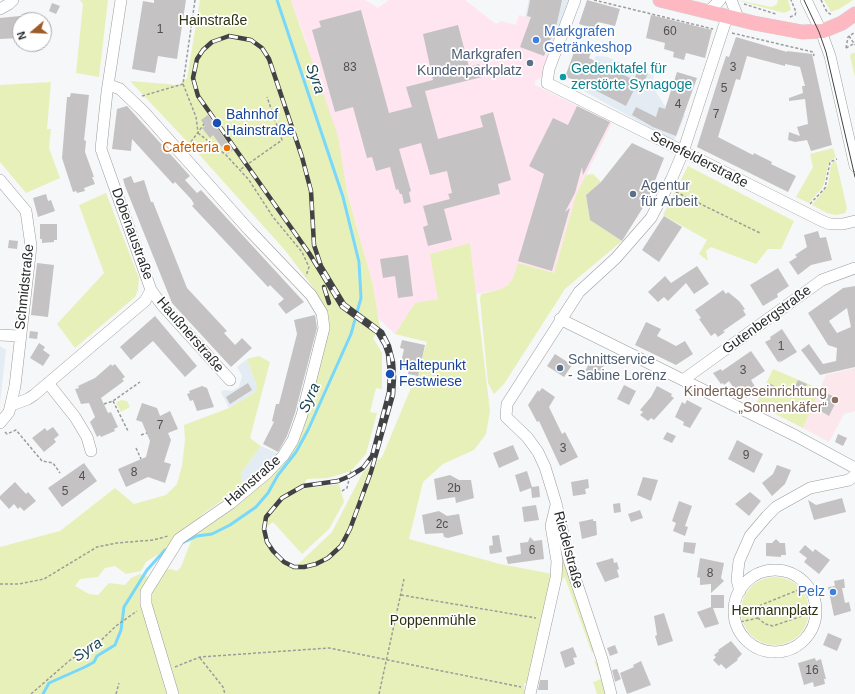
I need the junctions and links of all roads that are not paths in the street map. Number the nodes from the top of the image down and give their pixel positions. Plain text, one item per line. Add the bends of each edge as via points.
1 (13, 0) edge
2 (121, 0) edge
3 (575, 0) edge
4 (660, 0) edge
5 (720, 0) edge
6 (806, 0) edge
7 (734, 1) edge
8 (0, 9) edge
9 (708, 12) junction
10 (855, 14) edge
11 (733, 18) junction
12 (821, 31) junction
13 (109, 85) junction
14 (683, 152) junction
15 (855, 166) edge
16 (0, 180) edge
17 (855, 221) edge
18 (855, 268) edge
19 (151, 290) junction
20 (560, 319) junction
21 (0, 335) edge
22 (19, 336) junction
23 (230, 380) dead end
24 (683, 380) junction
25 (48, 383) junction
26 (12, 405) junction
27 (2, 426) edge
28 (91, 451) dead end
29 (855, 468) edge
30 (855, 475) edge
31 (556, 503) junction
32 (740, 591) junction
33 (530, 691) edge
34 (173, 694) edge
35 (611, 694) edge

1 - 8 street
2 - 13 street, Dobenaustraße
3 - 14 street, Senefelderstraße via 549,69 547,83
4 - 9 main road
5 - 9 street
6 - 12 street
7 - 11 street
9 - 11 main road
10 - 12 main road via 842,23
11 - 12 main road via 790,31
11 - 14 street via 723,31
12 - 15 street via 834,72
13 - 19 street, Dobenaustraße via 102,149
13 - 34 street, Hainstraße via 120,88 144,112 311,295 322,313 324,328 302,415 293,440 283,456 267,474 231,503 182,536 146,592 146,604
14 - 17 street, Senefelderstraße via 830,224
14 - 20 street via 651,218 633,240 579,292
16 - 22 street, Schmidstraße via 26,211 29,227 31,246
18 - 24 street, Gutenbergstraße via 822,280
19 - 23 street, Haußnerstraße
19 - 25 street, Dobenaustraße via 146,301
20 - 24 street
20 - 31 street, Riedelstraße via 512,394 507,404 506,417 517,425 538,452
21 - 22 street
22 - 26 street, Schmidstraße
24 - 29 street
25 - 26 street, Dobenaustraße via 28,399
25 - 28 street via 75,417 87,437
26 - 27 street
30 - 32 street via 849,480 810,488 776,507 767,516 750,536 739,561 737,580
31 - 33 street via 551,526 557,561 556,578
31 - 35 street, Riedelstraße via 569,560
32 - 32 street via 733,624 755,647 770,652 794,648 806,638 819,610 811,585 788,572 772,570 757,574 744,584

